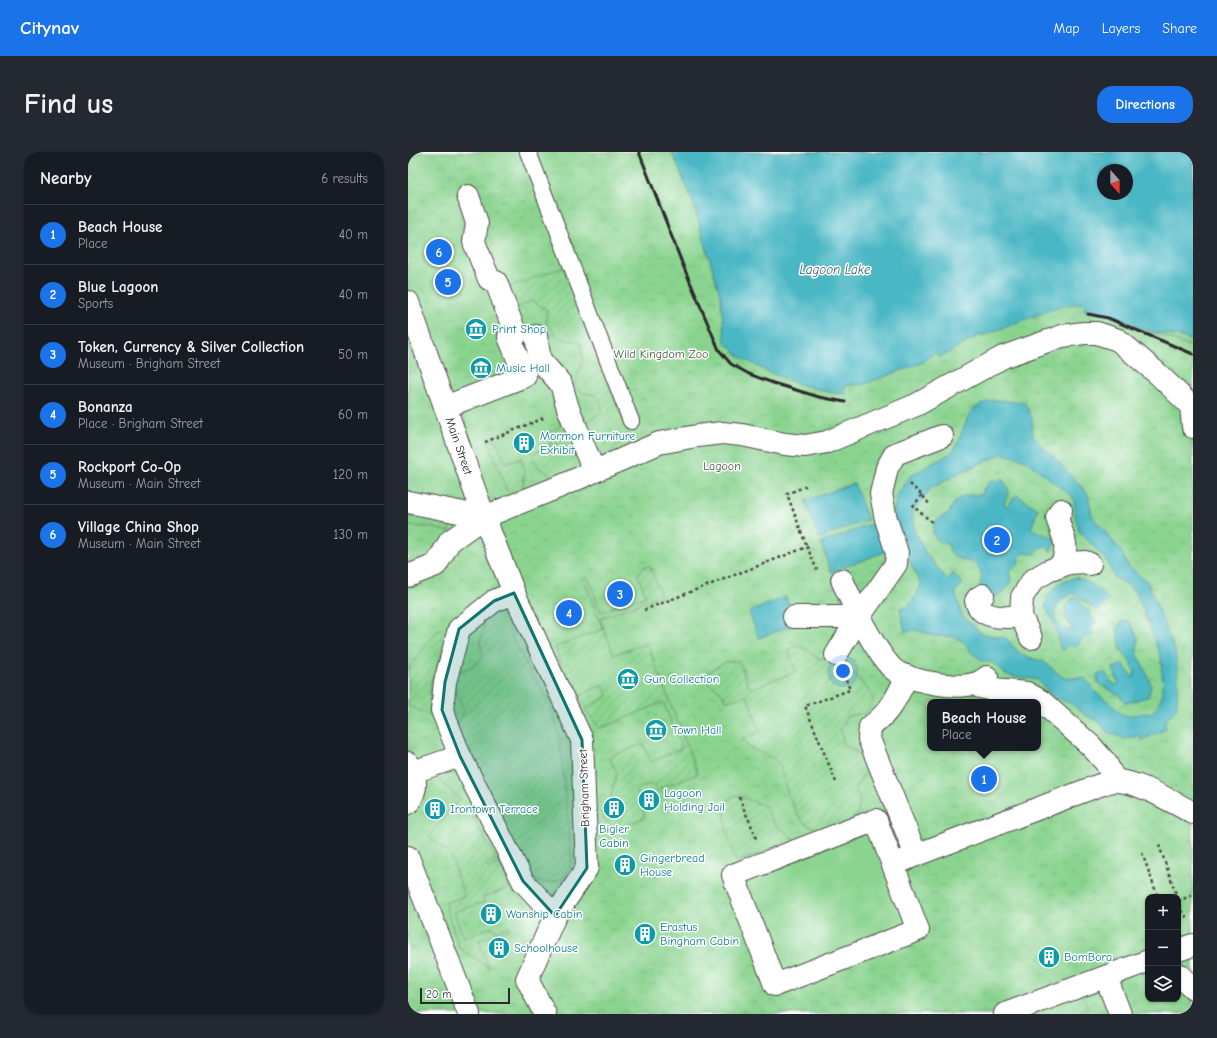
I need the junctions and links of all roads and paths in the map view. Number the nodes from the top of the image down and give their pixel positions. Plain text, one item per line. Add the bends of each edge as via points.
1 (528, 152) edge
2 (468, 196) dead end
3 (408, 302) edge
4 (536, 336) dead end
5 (445, 407) junction
6 (568, 408) junction
7 (1192, 412) edge
8 (631, 421) dead end
9 (934, 434) dead end
10 (883, 444) dead end
11 (461, 452) junction
12 (887, 468) junction
13 (594, 471) junction
14 (806, 486) dead end
15 (408, 502) edge
16 (930, 505) dead end
17 (1061, 510) dead end
18 (484, 517) junction
19 (934, 524) dead end
20 (807, 547) junction
21 (1090, 564) dead end
22 (1061, 566) junction
23 (408, 576) edge
24 (842, 580) joint
25 (514, 593) junction
26 (982, 595) dead end
27 (644, 610) dead end
28 (1021, 616) junction
29 (794, 617) dead end
30 (859, 617) junction
31 (1031, 638) dead end
32 (836, 655) joint
33 (907, 676) junction
34 (944, 693) edge
35 (1038, 699) edge
36 (1041, 701) edge
37 (460, 756) junction
38 (411, 768) edge
39 (1116, 781) junction
40 (836, 782) dead end
41 (739, 797) dead end
42 (408, 803) edge
43 (1193, 813) edge
44 (1159, 845) dead end
45 (1142, 853) dead end
46 (916, 855) junction
47 (408, 857) edge
48 (762, 864) junction
49 (893, 865) junction
50 (1157, 894) edge
51 (1176, 894) edge
52 (1193, 895) edge
53 (1181, 898) edge
54 (1181, 908) edge
55 (554, 916) junction
56 (1193, 922) edge
57 (1193, 945) edge
58 (1181, 949) edge
59 (1145, 962) edge
60 (1106, 977) junction
61 (1181, 977) edge
62 (1193, 988) edge
63 (469, 1014) edge
64 (546, 1014) edge
65 (1005, 1014) edge
66 (1120, 1014) edge

1 - 8 lane
2 - 5 street via 477,223 474,242 489,279 496,282 516,335 509,337 525,376
3 - 5 street, Main Street
4 - 6 street via 540,360 561,384
5 - 11 street, Main Street
6 - 11 path
6 - 13 street
7 - 13 street via 1158,374 1118,340 1097,333 1084,332 1062,336 1003,357 916,405 827,442 805,446 722,433 697,436 660,442
9 - 12 street via 895,454
10 - 12 street
11 - 18 street, Main Street
12 - 30 street via 881,494 897,553 896,564
13 - 18 street
14 - 20 path via 787,494
15 - 18 street
16 - 19 path via 922,496 913,506
17 - 22 street via 1057,518 1066,545
18 - 23 street via 450,541 436,565
18 - 25 street, Brigham Street
20 - 24 path via 823,588
20 - 27 path
21 - 22 street via 1069,563
22 - 28 street via 1033,580 1022,597
24 - 30 street
25 - 37 street via 494,601 459,629 445,682 442,710
25 - 55 street, Brigham Street via 582,740 587,868
26 - 28 street via 976,601 978,609 986,614 1008,618
28 - 31 street
29 - 30 street
30 - 32 street
30 - 33 street via 893,669
32 - 40 path via 850,690 805,706
33 - 34 street
33 - 46 street via 894,702 883,717 870,727 869,739
34 - 35 street via 956,686 982,680 980,687 1027,693
36 - 39 street via 1091,746 1106,763
37 - 38 street
37 - 55 street via 523,881
38 - 42 street via 416,780 412,798
39 - 43 street via 1152,790
39 - 46 street
41 - 48 path via 752,825
44 - 51 path
45 - 50 path
46 - 49 street
47 - 63 street
48 - 49 street via 876,820
48 - 49 street via 733,875 775,985 918,930
52 - 53 path, bridge
54 - 56 path
55 - 64 street, Brigham Street via 527,979
57 - 58 street
59 - 60 street
60 - 65 street
60 - 66 street
61 - 62 street

